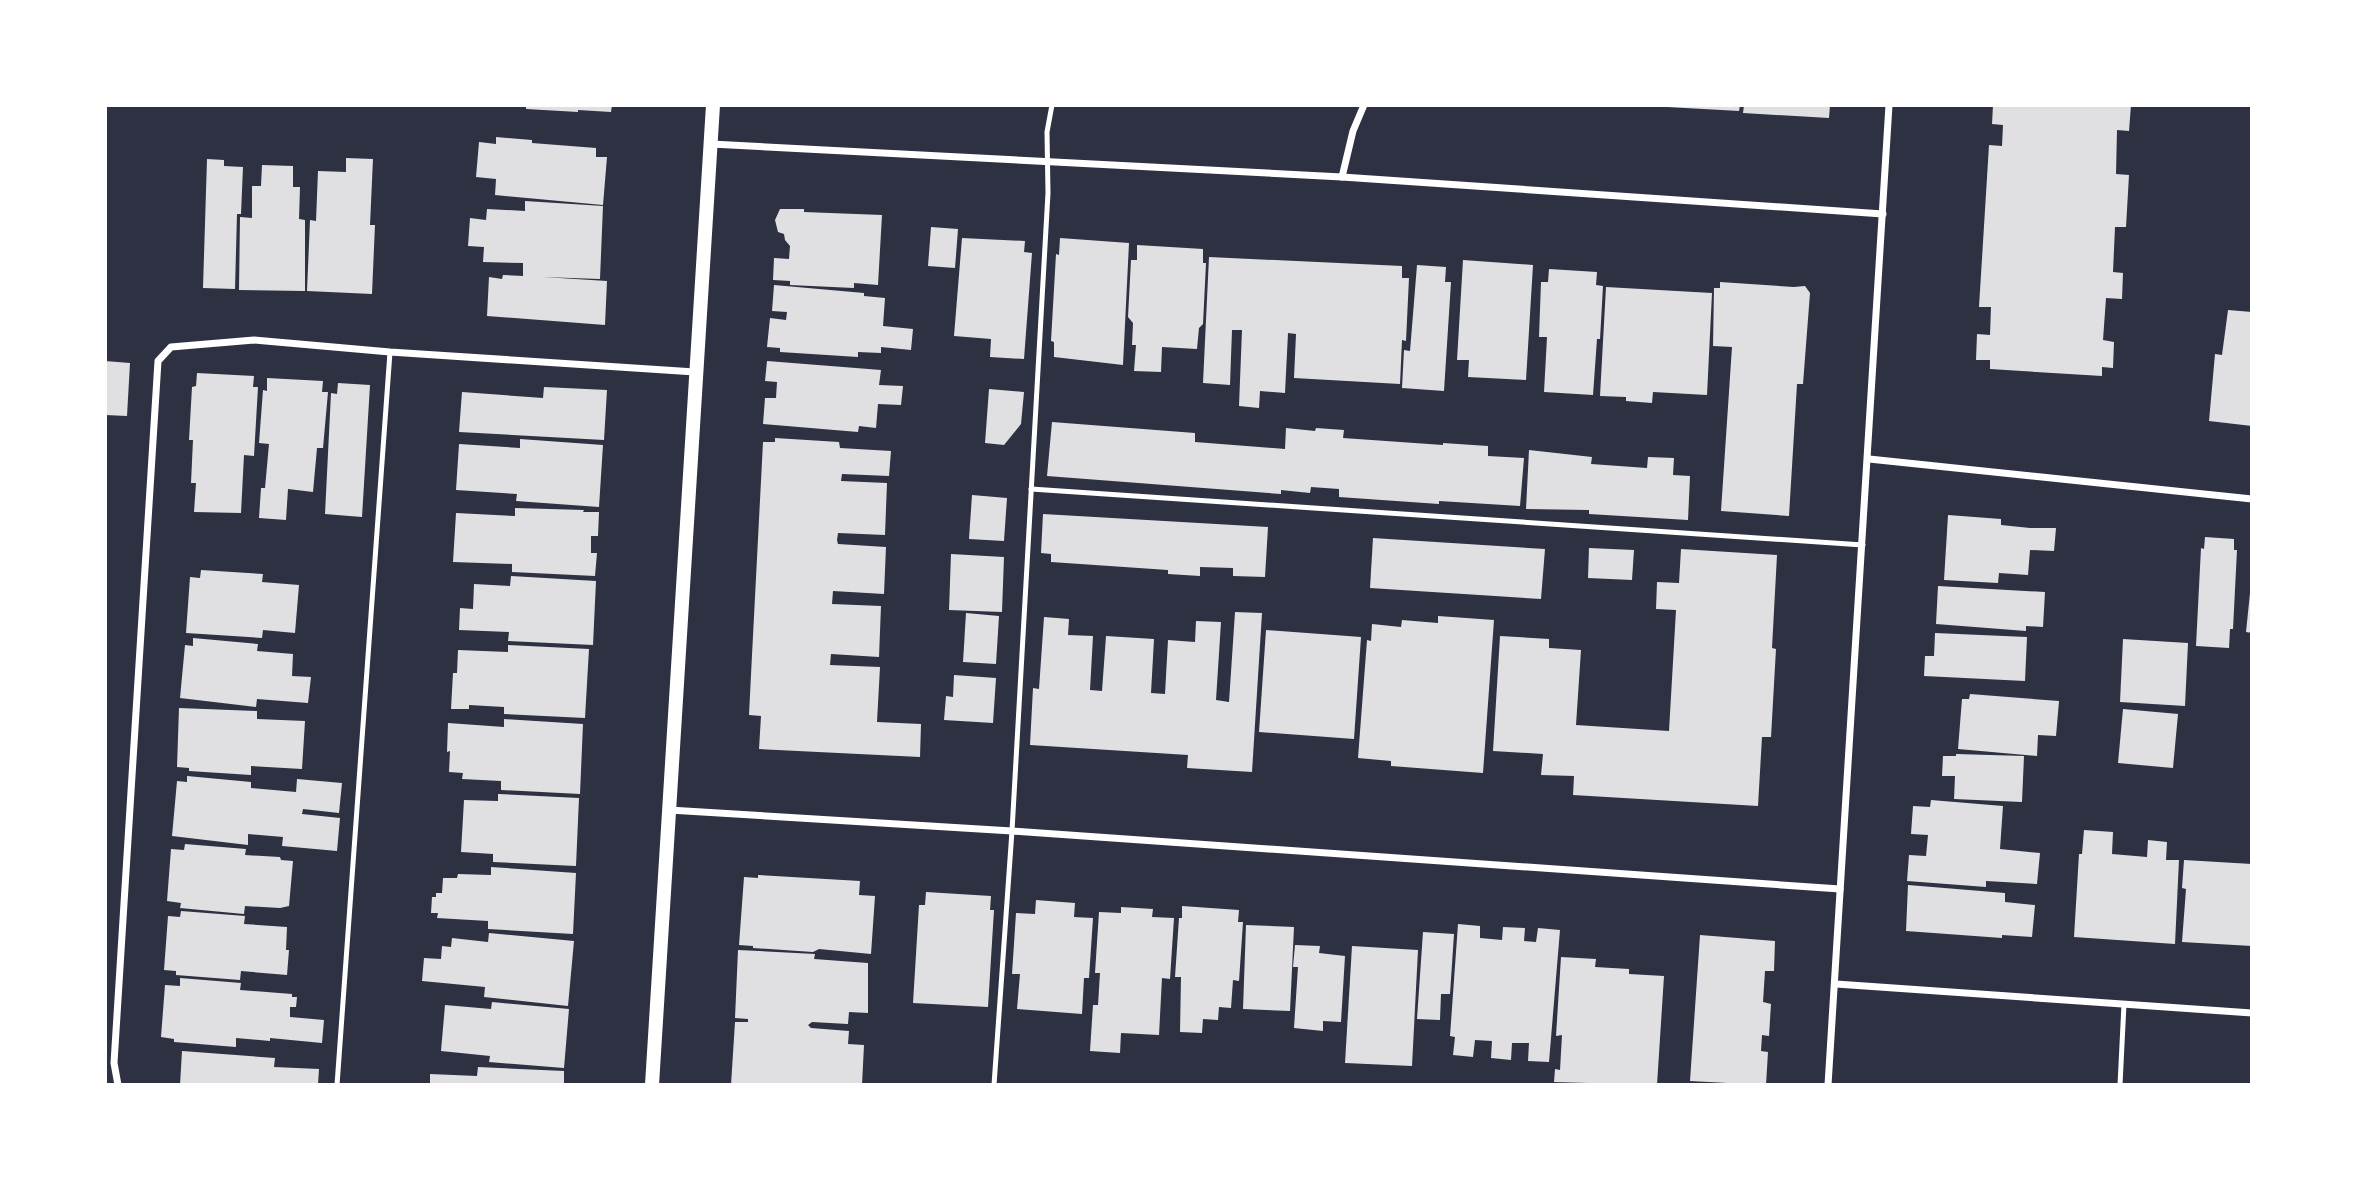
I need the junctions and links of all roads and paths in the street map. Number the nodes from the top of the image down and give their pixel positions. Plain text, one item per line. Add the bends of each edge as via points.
1 (713, 105) edge
2 (1052, 105) edge
3 (1364, 105) edge
4 (1889, 105) edge
5 (711, 144) junction
6 (1047, 160) junction
7 (1342, 177) junction
8 (1882, 214) junction
9 (390, 352) junction
10 (695, 372) junction
11 (1869, 459) junction
12 (1031, 489) junction
13 (2252, 499) edge
14 (1863, 545) junction
15 (668, 810) junction
16 (1012, 831) junction
17 (1840, 889) junction
18 (1836, 984) junction
19 (2124, 1004) junction
20 (2252, 1013) edge
21 (118, 1085) edge
22 (337, 1085) edge
23 (652, 1085) edge
24 (994, 1085) edge
25 (1828, 1085) edge
26 (2120, 1085) edge

1 - 5 main road
2 - 6 lane
3 - 7 street
4 - 8 street
5 - 6 street
5 - 10 main road
6 - 7 street
6 - 12 lane
7 - 8 street
8 - 11 street
9 - 10 street
9 - 21 street via 254,340 171,347 158,360 114,1063
9 - 22 lane
10 - 15 main road
11 - 13 street
11 - 14 street
12 - 14 lane
12 - 16 lane
14 - 17 street
15 - 16 street
15 - 23 main road
16 - 17 street
16 - 24 lane
17 - 18 street
18 - 19 street
18 - 25 street
19 - 20 street
19 - 26 lane

